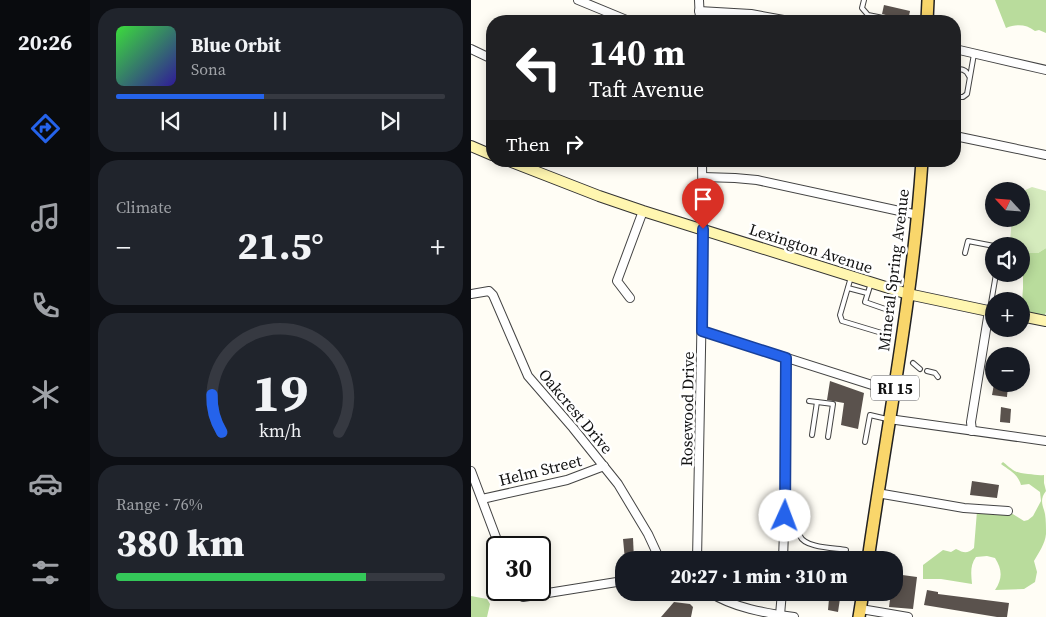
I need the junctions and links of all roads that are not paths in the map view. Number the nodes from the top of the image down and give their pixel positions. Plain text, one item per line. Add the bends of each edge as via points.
1 (578, 0) edge
2 (699, 0) edge
3 (864, 0) edge
4 (928, 0) edge
5 (699, 11) junction
6 (614, 15) edge
7 (699, 15) edge
8 (756, 15) edge
9 (868, 15) edge
10 (927, 15) edge
11 (471, 49) edge
12 (961, 51) edge
13 (974, 54) junction
14 (486, 56) edge
15 (961, 70) edge
16 (1046, 70) edge
17 (969, 78) junction
18 (961, 97) edge
19 (961, 137) edge
20 (471, 146) edge
21 (486, 152) edge
22 (1046, 155) edge
23 (524, 167) edge
24 (702, 167) edge
25 (922, 167) edge
26 (703, 177) junction
27 (643, 211) junction
28 (919, 215) junction
29 (703, 229) junction
30 (985, 244) edge
31 (965, 253) dead end
32 (851, 277) junction
33 (871, 283) junction
34 (848, 288) junction
35 (867, 293) junction
36 (471, 294) edge
37 (908, 294) junction
38 (630, 298) dead end
39 (985, 311) edge
40 (1030, 318) edge
41 (1046, 321) edge
42 (702, 331) junction
43 (986, 337) edge
44 (786, 358) junction
45 (913, 363) dead end
46 (920, 370) dead end
47 (927, 370) dead end
48 (938, 377) dead end
49 (894, 392) junction
50 (809, 401) dead end
51 (817, 402) junction
52 (889, 419) junction
53 (972, 431) junction
54 (812, 435) dead end
55 (828, 437) dead end
56 (1046, 441) edge
57 (865, 442) dead end
58 (604, 466) junction
59 (471, 471) edge
60 (877, 493) junction
61 (482, 498) junction
62 (806, 509) dead end
63 (1008, 511) dead end
64 (496, 536) edge
65 (846, 550) dead end
66 (655, 551) edge
67 (697, 551) edge
68 (783, 551) edge
69 (869, 551) edge
70 (615, 582) edge
71 (551, 593) edge
72 (724, 601) edge
73 (782, 601) edge
74 (860, 613) edge
75 (781, 615) junction
76 (793, 617) edge
77 (908, 617) edge

1 - 6 street
2 - 5 street
3 - 9 lane via 863,8
4 - 10 main road
5 - 7 street
5 - 8 street
11 - 14 street
12 - 13 street
13 - 16 street
13 - 17 lane
15 - 17 lane via 966,71
17 - 18 lane via 967,94
19 - 22 street
20 - 21 street
23 - 27 street, Lexington Avenue
24 - 26 street, Rosewood Drive
25 - 28 main road, Mineral Spring Avenue / RI 15
26 - 28 street via 757,180
26 - 29 street, Rosewood Drive
27 - 29 street, Lexington Avenue
27 - 38 street via 617,281
28 - 37 main road, Mineral Spring Avenue / RI 15
29 - 32 street, Lexington Avenue
29 - 42 street, Rosewood Drive
30 - 31 lane via 968,241
32 - 33 street, Lexington Avenue
32 - 34 lane
33 - 35 lane
33 - 37 street, Lexington Avenue
34 - 35 lane
34 - 35 lane via 840,316 842,321 885,334 891,311 865,302
36 - 58 street, Oakcrest Drive via 489,291 493,295 528,376
37 - 39 street, Lexington Avenue
37 - 49 main road, Mineral Spring Avenue / RI 15
40 - 41 street
42 - 44 street
42 - 67 street, Rosewood Drive
43 - 53 street
44 - 49 street
44 - 68 street
45 - 46 lane
47 - 48 lane via 935,372
49 - 52 main road, Mineral Spring Avenue / RI 15
50 - 51 lane
51 - 54 lane
51 - 55 lane via 833,404
52 - 53 street
52 - 57 lane via 870,415
52 - 60 main road, Mineral Spring Avenue / RI 15
53 - 56 street
58 - 61 street, Helm Street via 567,480
58 - 66 street, Oakcrest Drive via 631,505
59 - 61 street
60 - 63 street via 964,508
60 - 69 main road, Mineral Spring Avenue / RI 15
61 - 64 street
62 - 65 lane via 801,516 801,540 807,544
70 - 71 street
72 - 75 street
73 - 75 street
74 - 77 street
75 - 76 street

